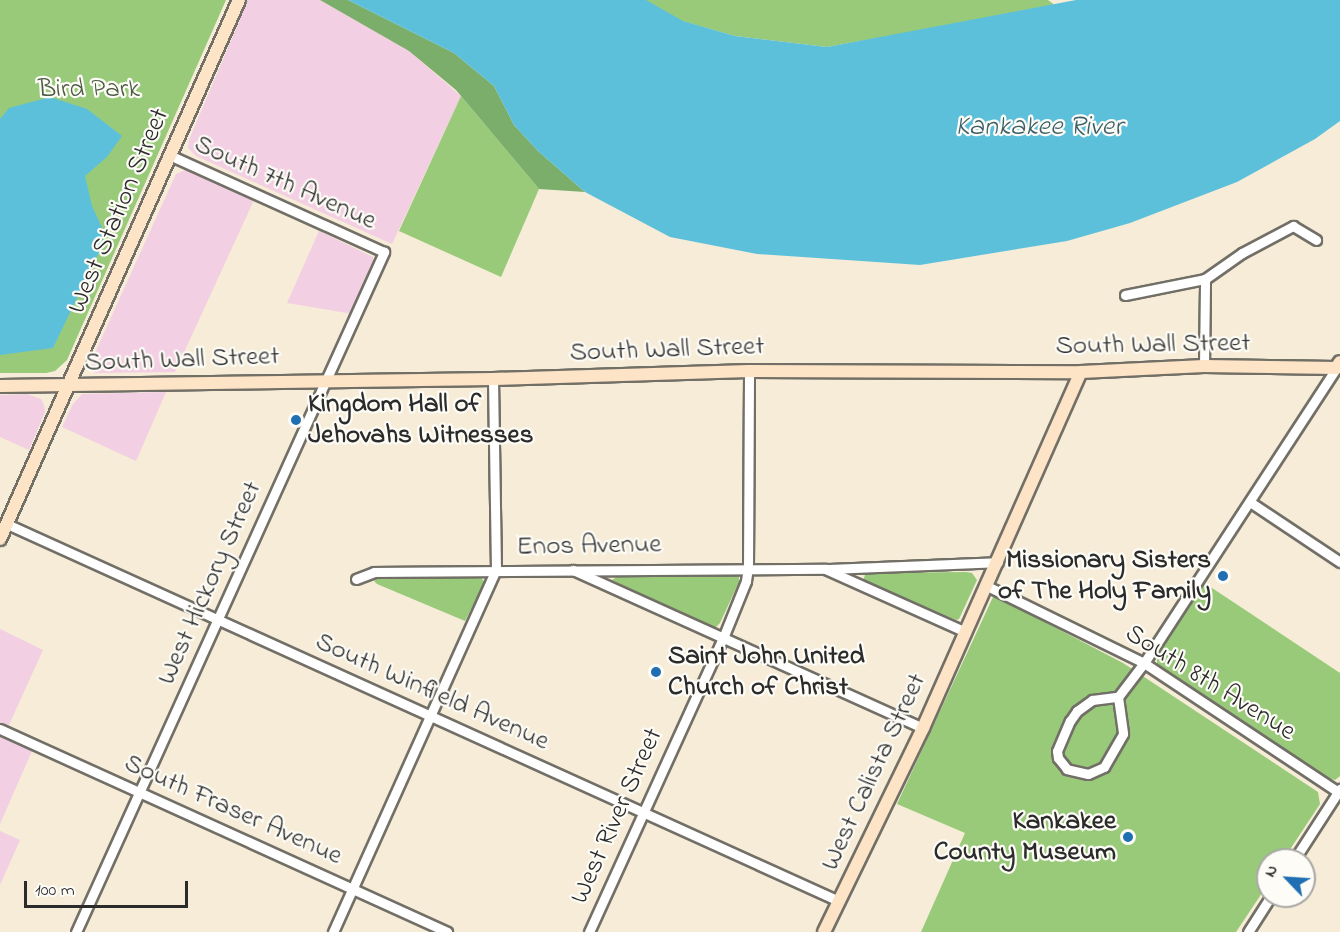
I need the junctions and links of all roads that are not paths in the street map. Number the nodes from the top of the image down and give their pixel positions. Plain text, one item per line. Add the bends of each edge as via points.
1 (239, 0) edge
2 (168, 154) junction
3 (1316, 240) dead end
4 (384, 252) joint
5 (1205, 279) junction
6 (1125, 295) dead end
7 (1338, 365) edge
8 (1204, 366) junction
9 (749, 370) junction
10 (1081, 372) junction
11 (493, 379) junction
12 (326, 380) junction
13 (0, 386) edge
14 (69, 387) junction
15 (1250, 502) junction
16 (7, 524) junction
17 (0, 539) edge
18 (998, 562) junction
19 (1340, 562) edge
20 (748, 567) junction
21 (571, 569) junction
22 (825, 569) junction
23 (496, 570) junction
24 (356, 579) dead end
25 (987, 586) junction
26 (218, 620) junction
27 (966, 632) junction
28 (723, 638) junction
29 (1144, 663) junction
30 (1119, 697) junction
31 (430, 716) junction
32 (923, 728) junction
33 (0, 729) edge
34 (1339, 791) edge
35 (140, 792) junction
36 (643, 813) junction
37 (1302, 848) edge
38 (352, 889) junction
39 (839, 901) junction
40 (1263, 908) edge
41 (76, 932) edge
42 (333, 932) edge
43 (447, 932) edge
44 (589, 932) edge
45 (824, 932) edge
46 (1248, 932) edge

1 - 2 main road, West Station Street
2 - 4 street, South 7th Avenue
2 - 14 main road, West Station Street
3 - 5 street via 1293,226 1242,253
4 - 12 street, West Hickory Street
5 - 6 street
5 - 8 street
7 - 8 main road, South Wall Street
7 - 15 street
8 - 10 main road, South Wall Street
9 - 10 main road, South Wall Street
9 - 11 main road, South Wall Street
9 - 20 street, West River Street
10 - 18 main road, West Calista Street
11 - 12 main road, South Wall Street
11 - 23 street
12 - 14 main road, South Wall Street
12 - 26 street, West Hickory Street
13 - 14 main road, South Wall Street
14 - 16 main road, West Station Street
15 - 19 street
15 - 29 street
16 - 17 main road, West Station Street
16 - 26 street, South Winfield Avenue
18 - 22 street, Enos Avenue
18 - 25 main road, West Calista Street
20 - 21 street, Enos Avenue
20 - 22 street, Enos Avenue
20 - 28 street, West River Street
21 - 23 street, Enos Avenue
21 - 28 street
22 - 27 street, Enos Avenue
23 - 24 street, Enos Avenue via 374,572
23 - 31 street
25 - 27 main road, West Calista Street
25 - 29 street, South 8th Avenue
26 - 31 street, South Winfield Avenue
26 - 35 street, West Hickory Street
27 - 32 main road, West Calista Street
28 - 32 street
28 - 36 street, West River Street
29 - 30 street
29 - 34 street, South 8th Avenue
30 - 30 street via 1092,700 1077,711 1057,751 1067,769 1088,774 1104,766 1123,734
31 - 36 street, South Winfield Avenue
31 - 38 street
32 - 39 main road, West Calista Street
33 - 35 street, South Fraser Avenue
34 - 37 street
35 - 38 street, South Fraser Avenue
35 - 41 street, West Hickory Street
36 - 39 street, South Winfield Avenue
36 - 44 street, West River Street
38 - 42 street
38 - 43 street, South Fraser Avenue
39 - 45 main road, West Calista Street
40 - 46 street

